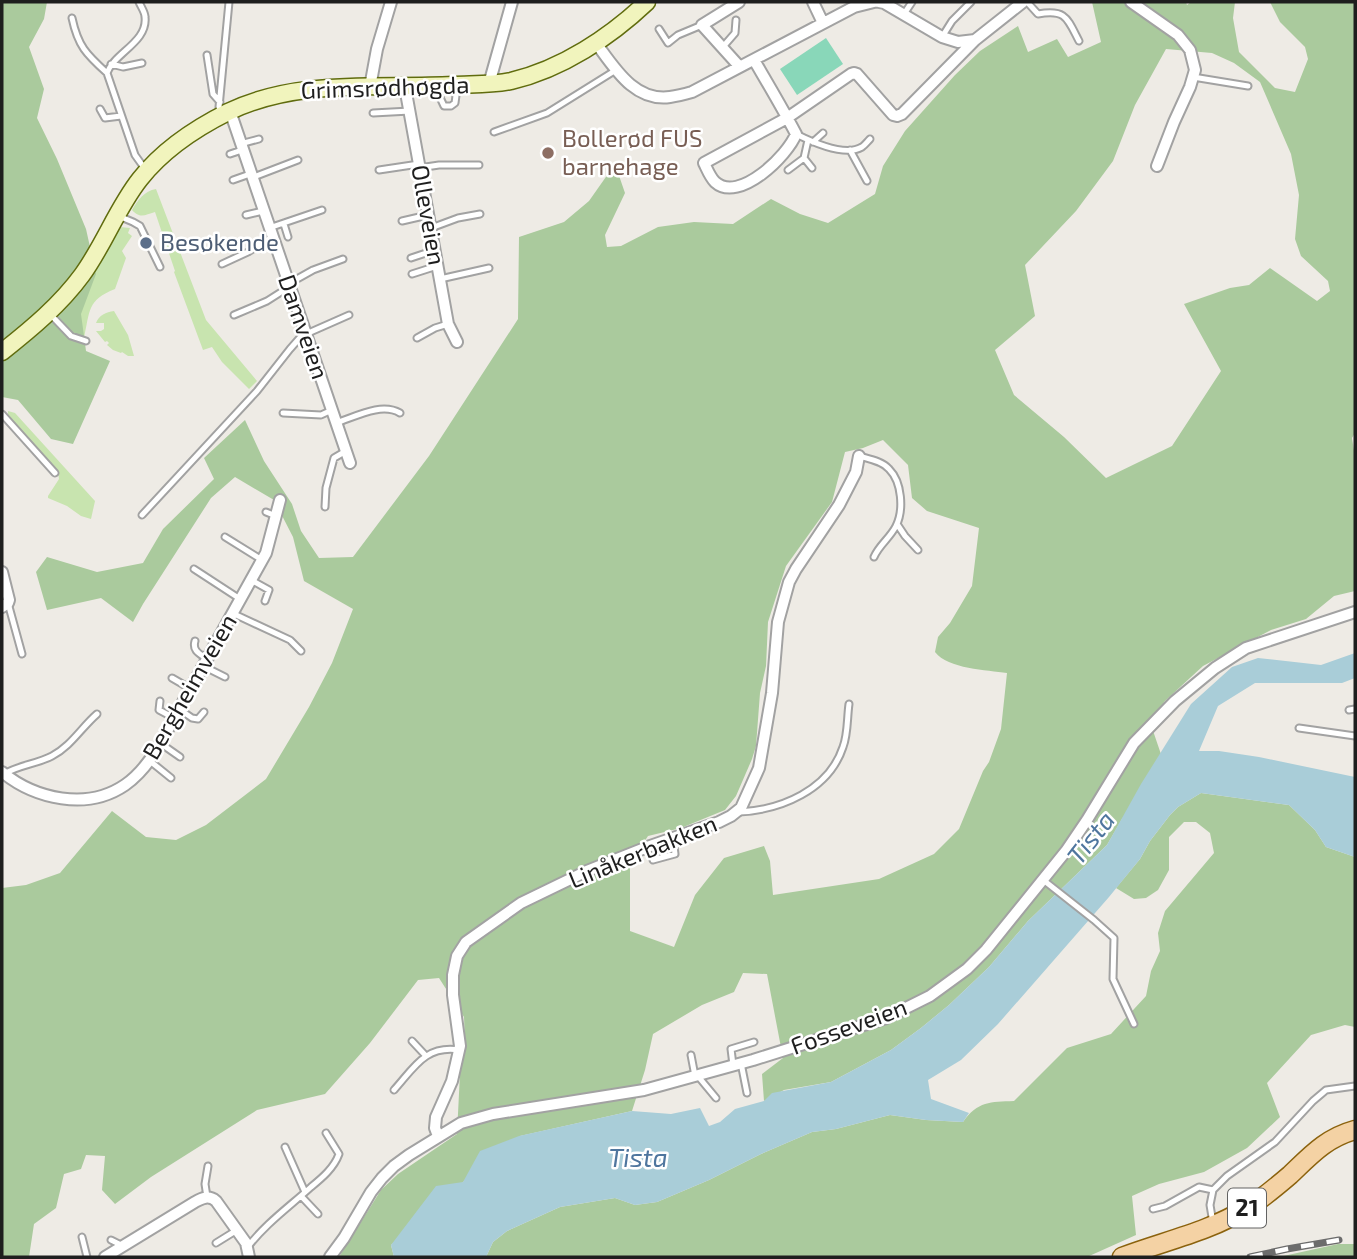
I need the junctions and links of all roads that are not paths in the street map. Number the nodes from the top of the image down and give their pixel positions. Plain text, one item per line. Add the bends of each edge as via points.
1 (138, 2) edge
2 (229, 2) edge
3 (391, 2) edge
4 (512, 2) edge
5 (647, 2) edge
6 (739, 2) edge
7 (813, 2) edge
8 (877, 2) edge
9 (912, 2) edge
10 (971, 2) edge
11 (1025, 2) edge
12 (1131, 2) edge
13 (904, 14) junction
14 (72, 19) dead end
15 (736, 20) dead end
16 (823, 23) junction
17 (702, 25) junction
18 (659, 29) dead end
19 (942, 37) junction
20 (975, 40) junction
21 (1079, 41) dead end
22 (596, 43) junction
23 (722, 48) junction
24 (207, 55) dead end
25 (754, 60) junction
26 (142, 63) dead end
27 (111, 64) junction
28 (739, 66) junction
29 (616, 69) junction
30 (107, 73) junction
31 (1193, 77) junction
32 (489, 84) junction
33 (1248, 86) dead end
34 (370, 87) junction
35 (405, 87) junction
36 (100, 108) dead end
37 (224, 109) junction
38 (410, 111) junction
39 (373, 113) dead end
40 (121, 116) junction
41 (787, 118) junction
42 (494, 132) dead end
43 (822, 133) dead end
44 (796, 134) junction
45 (258, 139) dead end
46 (870, 139) dead end
47 (810, 141) junction
48 (241, 147) junction
49 (850, 150) junction
50 (230, 154) dead end
51 (804, 158) junction
52 (298, 160) dead end
53 (480, 165) dead end
54 (419, 166) junction
55 (1157, 166) dead end
56 (812, 168) dead end
57 (379, 170) dead end
58 (788, 170) dead end
59 (146, 172) junction
60 (251, 176) junction
61 (233, 180) dead end
62 (867, 181) dead end
63 (322, 210) dead end
64 (262, 211) junction
65 (480, 214) dead end
66 (118, 215) junction
67 (246, 215) dead end
68 (428, 215) junction
69 (402, 221) dead end
70 (284, 224) junction
71 (430, 228) junction
72 (270, 232) junction
73 (288, 237) dead end
74 (435, 250) junction
75 (411, 258) dead end
76 (343, 260) dead end
77 (222, 264) dead end
78 (438, 266) junction
79 (160, 267) dead end
80 (489, 268) dead end
81 (412, 274) dead end
82 (440, 279) junction
83 (288, 286) junction
84 (49, 313) junction
85 (234, 315) dead end
86 (349, 316) dead end
87 (448, 324) junction
88 (306, 333) junction
89 (417, 338) dead end
90 (86, 341) dead end
91 (457, 342) dead end
92 (2, 352) edge
93 (332, 411) junction
94 (283, 413) dead end
95 (2, 414) edge
96 (400, 414) dead end
97 (336, 424) junction
98 (346, 452) junction
99 (859, 456) joint
100 (350, 463) dead end
101 (55, 473) dead end
102 (280, 500) dead end
103 (325, 507) dead end
104 (142, 515) dead end
105 (897, 524) junction
106 (225, 537) dead end
107 (918, 550) dead end
108 (874, 556) dead end
109 (262, 560) junction
110 (194, 569) dead end
111 (2, 572) edge
112 (251, 580) junction
113 (240, 599) junction
114 (265, 601) dead end
115 (5, 605) edge
116 (1355, 612) edge
117 (232, 613) junction
118 (195, 641) dead end
119 (300, 651) dead end
120 (22, 654) dead end
121 (205, 663) junction
122 (225, 677) dead end
123 (172, 678) dead end
124 (191, 689) junction
125 (160, 701) dead end
126 (849, 704) dead end
127 (204, 712) dead end
128 (97, 714) dead end
129 (177, 714) junction
130 (1299, 728) dead end
131 (1355, 736) edge
132 (160, 743) junction
133 (180, 757) dead end
134 (149, 761) junction
135 (3, 773) edge
136 (171, 778) dead end
137 (736, 812) junction
138 (673, 838) junction
139 (653, 860) dead end
140 (1042, 879) junction
141 (1134, 1024) dead end
142 (412, 1041) dead end
143 (754, 1042) dead end
144 (459, 1050) junction
145 (691, 1055) dead end
146 (426, 1056) junction
147 (737, 1064) junction
148 (696, 1075) junction
149 (1355, 1086) edge
150 (394, 1090) dead end
151 (747, 1093) dead end
152 (716, 1098) dead end
153 (1355, 1130) edge
154 (326, 1133) dead end
155 (438, 1136) junction
156 (285, 1147) dead end
157 (208, 1167) dead end
158 (1213, 1190) junction
159 (303, 1194) junction
160 (207, 1197) junction
161 (1153, 1209) dead end
162 (318, 1214) dead end
163 (1213, 1226) junction
164 (237, 1230) junction
165 (82, 1237) dead end
166 (111, 1240) dead end
167 (216, 1243) dead end
168 (126, 1248) junction
169 (248, 1253) edge
170 (87, 1257) edge
171 (105, 1257) edge
172 (331, 1257) edge
173 (1122, 1257) edge

1 - 27 lane via 145,15 140,34
2 - 37 lane
3 - 34 street
4 - 32 street
5 - 22 main road, Grimsrødhøgda
6 - 17 street
7 - 16 street
8 - 13 street
8 - 16 street via 854,7
9 - 13 lane
10 - 19 lane
11 - 20 street
11 - 21 lane via 1038,14 1055,11 1067,17
12 - 31 street via 1178,35 1191,50
13 - 19 street
14 - 30 lane via 85,52
15 - 23 lane via 735,33
16 - 25 street
17 - 18 lane via 668,43
17 - 23 street
19 - 20 street via 958,42
20 - 41 street via 902,114 893,115 854,73
22 - 29 street
22 - 32 main road, Grimsrødhøgda via 540,72
23 - 28 street
24 - 37 lane via 213,94
25 - 28 street
25 - 41 street
26 - 27 lane
27 - 30 lane
28 - 29 street via 692,92 668,98 639,91
29 - 42 lane via 547,113
30 - 40 lane
31 - 33 lane
31 - 55 street
32 - 35 main road, Grimsrødhøgda
34 - 35 main road, Grimsrødhøgda
34 - 37 main road, Grimsrødhøgda via 303,89
35 - 38 street, Olleveien
36 - 40 lane via 105,118
37 - 48 street, Damveien
37 - 59 main road, Grimsrødhøgda
38 - 39 lane
38 - 54 street, Olleveien
40 - 59 lane
41 - 44 street
41 - 44 street via 704,163 710,174 716,184 727,188 755,180
43 - 47 lane
44 - 47 lane
45 - 48 lane
46 - 49 lane
47 - 49 lane
47 - 51 lane
48 - 50 lane
48 - 60 street, Damveien
49 - 62 lane
51 - 56 lane
51 - 58 lane
52 - 60 lane
53 - 54 lane
54 - 57 lane
54 - 68 street, Olleveien
59 - 66 main road, Grimsrødhøgda
60 - 61 lane
60 - 64 street, Damveien
63 - 70 lane
64 - 67 lane
64 - 72 street, Damveien
65 - 71 lane
66 - 79 lane via 140,226
66 - 84 main road, Grimsrødhøgda via 81,277
68 - 69 lane
68 - 71 street, Olleveien
70 - 72 lane
70 - 73 lane
71 - 74 street, Olleveien
72 - 77 lane via 248,252
72 - 83 street, Damveien
74 - 75 lane
74 - 78 street, Olleveien
76 - 83 lane via 313,270
78 - 81 lane
78 - 82 street, Olleveien
80 - 82 lane
82 - 87 street, Olleveien
83 - 85 lane
83 - 88 street, Damveien
84 - 90 lane via 71,335
84 - 92 main road, Grimsrødhøgda
86 - 88 lane
87 - 89 lane
87 - 91 street, Olleveien
88 - 93 street, Damveien
88 - 104 lane
93 - 94 lane via 321,415
93 - 97 street, Damveien
95 - 101 lane
96 - 97 lane via 379,409
97 - 98 street, Damveien
98 - 100 street, Damveien
98 - 103 lane via 334,458
99 - 105 lane via 881,463 896,478 901,497
99 - 137 street, Linåkerbakken via 839,505 789,582 778,622 759,768
102 - 109 street, Bergheimveien via 271,514
105 - 107 lane
105 - 108 lane
106 - 109 lane
109 - 112 street, Bergheimveien
110 - 113 lane
111 - 115 street via 9,596
112 - 113 street, Bergheimveien
112 - 114 lane via 269,590
113 - 117 street, Bergheimveien
115 - 120 lane
116 - 140 street, Fosseveien via 1247,648 1175,701 1134,743 1087,820
117 - 119 lane via 290,640
117 - 121 street, Bergheimveien
118 - 121 lane via 195,650
121 - 122 lane
121 - 124 street, Bergheimveien
123 - 124 lane
124 - 129 street, Bergheimveien
125 - 129 lane via 159,710
126 - 137 lane via 843,747 824,778 809,792 782,804
127 - 129 lane via 198,719
128 - 135 lane via 50,757
129 - 132 street, Bergheimveien
130 - 131 lane
132 - 133 lane
132 - 134 street, Bergheimveien
134 - 135 street, Bergheimveien via 124,786 75,801 26,788
134 - 136 lane
137 - 138 street, Linåkerbakken
138 - 139 lane via 675,854
138 - 144 street, Linåkerbakken via 587,871 521,904 466,942 453,975
140 - 141 lane via 1114,938 1113,979
140 - 147 street, Fosseveien via 986,950 930,996 886,1018
142 - 146 lane
143 - 147 lane via 731,1049
144 - 146 lane via 446,1048
144 - 155 street, Linåkerbakken via 453,1081 436,1118
145 - 148 lane
146 - 150 lane
147 - 148 street, Fosseveien
147 - 151 lane
148 - 152 lane
148 - 155 street, Fosseveien via 644,1090 493,1114 461,1123
149 - 158 lane via 1326,1090 1275,1142
153 - 163 main road, 21 via 1323,1144 1264,1197
154 - 159 lane via 340,1154
155 - 172 street, Fosseveien via 382,1178
156 - 159 lane
157 - 160 lane
158 - 161 lane via 1199,1187
158 - 163 lane
159 - 162 lane
159 - 169 lane via 255,1237
160 - 164 street via 216,1201
160 - 168 street
163 - 173 main road, 21
164 - 167 lane
164 - 169 street
165 - 170 lane
166 - 168 lane
168 - 171 street

